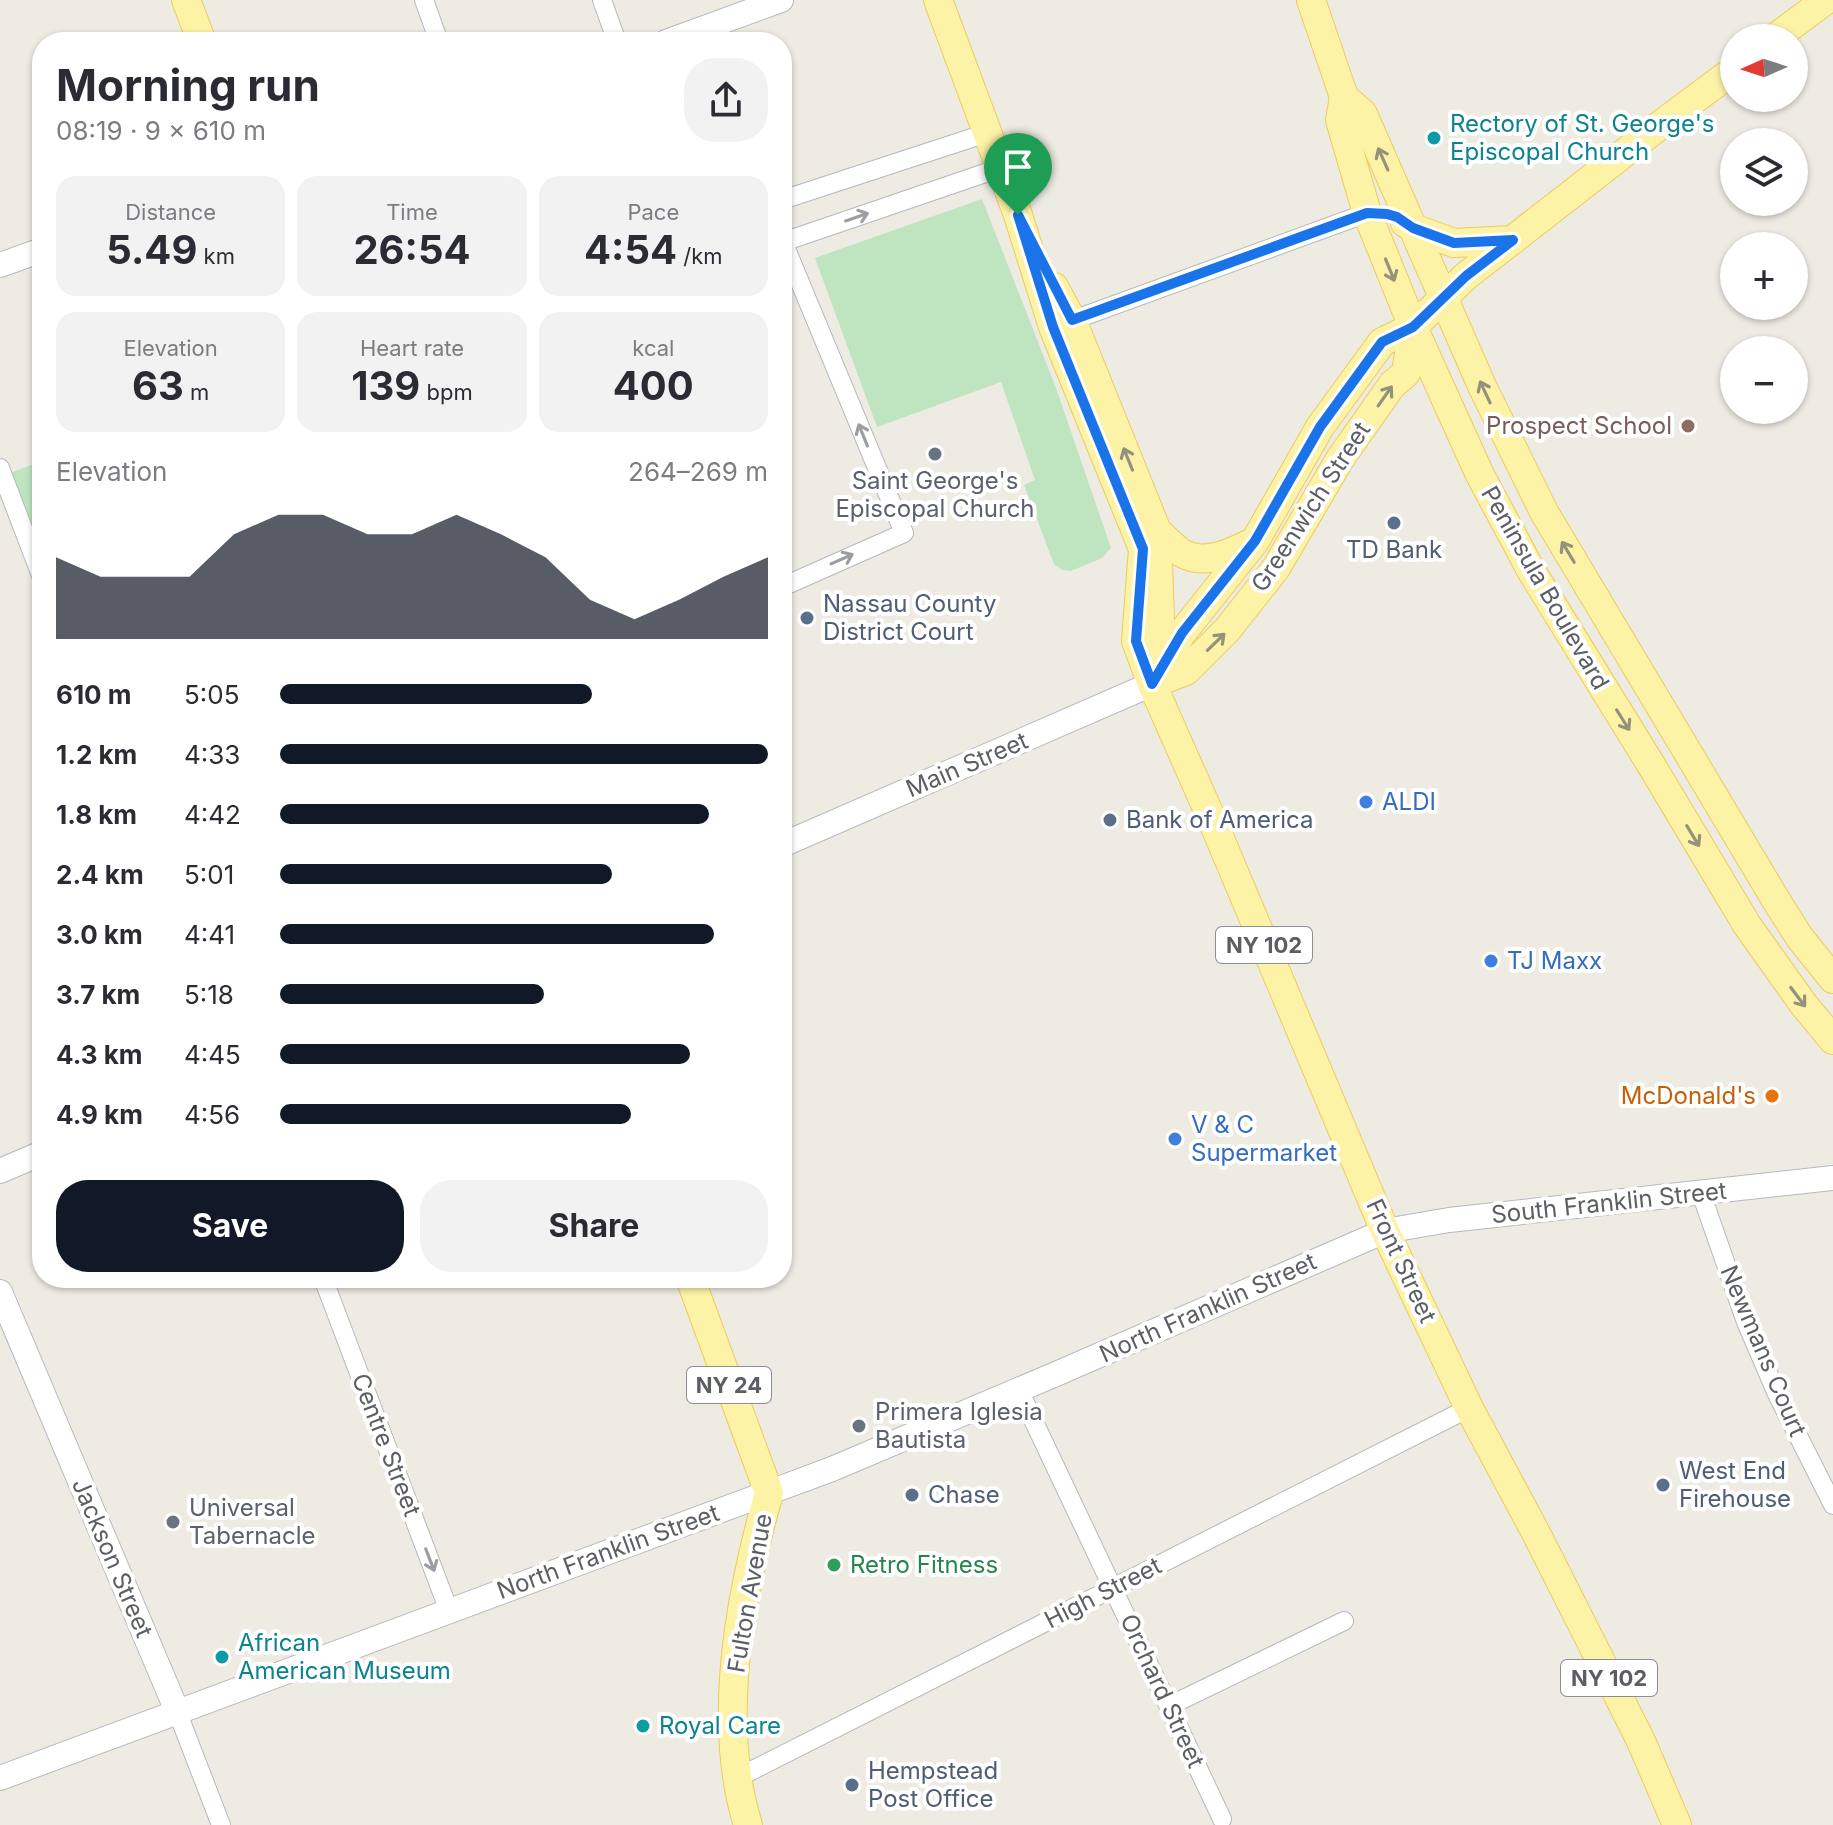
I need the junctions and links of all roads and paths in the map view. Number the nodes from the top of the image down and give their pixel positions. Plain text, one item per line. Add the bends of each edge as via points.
1 (186, 0) edge
2 (424, 0) edge
3 (602, 0) edge
4 (781, 0) edge
5 (938, 0) edge
6 (1311, 0) edge
7 (1826, 0) edge
8 (1794, 24) edge
9 (198, 32) edge
10 (435, 32) edge
11 (613, 32) edge
12 (715, 32) edge
13 (1720, 80) edge
14 (1344, 97) junction
15 (987, 133) junction
16 (1000, 168) junction
17 (792, 197) edge
18 (1367, 213) junction
19 (1413, 228) junction
20 (792, 237) edge
21 (1513, 240) junction
22 (32, 254) edge
23 (792, 262) edge
24 (0, 265) edge
25 (1443, 298) junction
26 (1062, 324) junction
27 (1413, 327) junction
28 (0, 468) edge
29 (1157, 531) junction
30 (1255, 541) junction
31 (32, 552) edge
32 (792, 583) edge
33 (1152, 684) junction
34 (792, 841) edge
35 (1833, 979) edge
36 (1833, 1040) edge
37 (32, 1157) edge
38 (0, 1171) edge
39 (1833, 1178) edge
40 (1701, 1193) junction
41 (1385, 1231) junction
42 (327, 1288) edge
43 (694, 1288) edge
44 (0, 1292) edge
45 (1019, 1390) junction
46 (1469, 1408) junction
47 (769, 1493) junction
48 (1833, 1505) edge
49 (1113, 1588) junction
50 (449, 1611) junction
51 (1344, 1621) dead end
52 (1169, 1706) junction
53 (177, 1711) junction
54 (0, 1778) edge
55 (737, 1778) junction
56 (1222, 1819) dead end
57 (221, 1825) edge
58 (748, 1825) edge
59 (1677, 1825) edge

1 - 9 main road
2 - 10 street
3 - 11 street
4 - 12 main road
5 - 15 main road, Front Street / NY 102
6 - 14 main road, Peninsula Boulevard
7 - 8 main road
13 - 21 main road, Greenwich Street
14 - 18 main road, Peninsula Boulevard via 1340,120
19 -> 14 main road, Peninsula Boulevard via 1363,114
15 - 16 main road, Front Street / NY 102
15 - 17 street
20 -> 16 street
16 - 26 main road, Front Street / NY 102
18 - 19 main road via 1397,217
18 - 26 street
18 -> 27 main road, Peninsula Boulevard
19 - 21 main road via 1454,243
19 - 25 main road, Peninsula Boulevard
21 - 25 main road, Greenwich Street
22 - 24 main road
32 -> 23 street via 904,533
25 - 27 main road, Greenwich Street
35 -> 25 main road, Peninsula Boulevard via 1779,905 1544,512
29 -> 26 main road, Front Street / NY 102
26 - 33 main road, Front Street / NY 102 via 1143,549 1136,641
27 - 30 main road, Greenwich Street via 1382,342 1320,427
33 -> 27 main road, Greenwich Street via 1186,671 1276,568 1340,459 1406,373
27 -> 36 main road, Peninsula Boulevard via 1480,475 1538,582 1747,925
28 - 31 street
29 - 30 main road via 1183,554 1198,558 1224,556
29 - 33 main road, Front Street / NY 102 via 1160,621
30 - 33 main road, Greenwich Street via 1182,633
33 - 34 main road, Main Street
33 - 41 main road, Front Street / NY 102
37 - 38 main road
39 - 40 main road, South Franklin Street
40 - 41 main road, South Franklin Street
40 - 48 street, Newmans Court via 1752,1336
41 - 45 main road, North Franklin Street
41 - 46 main road, Front Street / NY 102
42 -> 50 street, Centre Street
43 - 47 main road, Fulton Avenue / NY 24
44 - 53 main road, Jackson Street
45 - 47 main road, North Franklin Street
45 - 49 street, Orchard Street
46 - 49 street, High Street
46 - 59 main road, Front Street / NY 102 via 1641,1741
47 - 50 main road, North Franklin Street
47 - 55 main road, Fulton Avenue via 735,1661
49 - 52 street, Orchard Street
49 - 55 street, High Street
50 - 53 main road, North Franklin Street
51 - 52 street
52 - 56 street, Orchard Street
53 - 54 main road, North Franklin Street
53 - 57 street, Jackson Street
55 - 58 main road, Fulton Avenue

